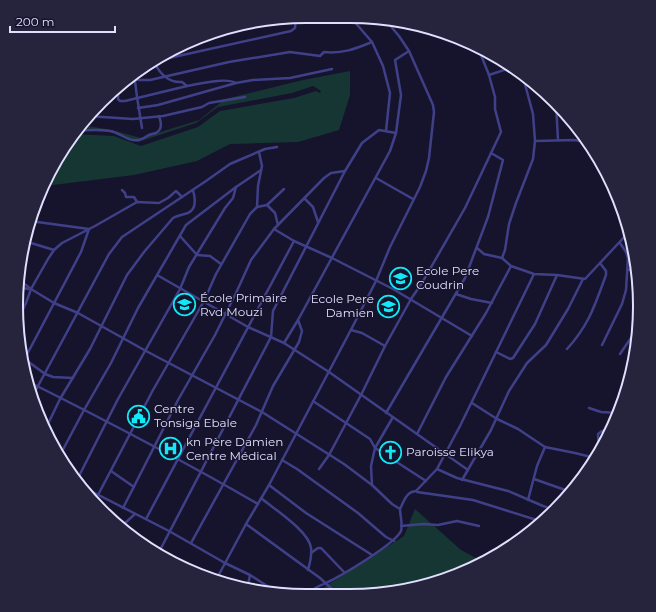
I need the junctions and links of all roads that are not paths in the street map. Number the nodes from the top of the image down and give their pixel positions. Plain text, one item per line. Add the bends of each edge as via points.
1 (356, 23) edge
2 (295, 24) edge
3 (390, 26) edge
4 (372, 42) junction
5 (409, 50) junction
6 (481, 55) edge
7 (170, 58) edge
8 (156, 66) edge
9 (332, 69) dead end
10 (505, 70) edge
11 (489, 75) junction
12 (164, 76) junction
13 (137, 79) edge
14 (134, 81) edge
15 (236, 83) junction
16 (525, 83) edge
17 (188, 86) junction
18 (118, 94) edge
19 (137, 97) junction
20 (245, 98) dead end
21 (138, 108) junction
22 (557, 113) edge
23 (159, 116) junction
24 (94, 118) edge
25 (140, 119) junction
26 (142, 128) dead end
27 (84, 130) edge
28 (386, 131) junction
29 (396, 133) junction
30 (558, 140) junction
31 (535, 141) junction
32 (579, 141) edge
33 (277, 147) dead end
34 (260, 152) junction
35 (491, 153) junction
36 (262, 170) junction
37 (345, 171) junction
38 (376, 178) junction
39 (236, 187) junction
40 (284, 189) dead end
41 (122, 190) dead end
42 (193, 190) junction
43 (182, 197) junction
44 (305, 199) junction
45 (413, 199) junction
46 (136, 202) junction
47 (267, 205) junction
48 (257, 207) junction
49 (36, 222) edge
50 (318, 222) junction
51 (278, 225) junction
52 (89, 229) junction
53 (274, 229) junction
54 (180, 236) junction
55 (624, 238) edge
56 (294, 241) junction
57 (30, 243) edge
58 (620, 243) junction
59 (306, 246) junction
60 (477, 248) junction
61 (54, 250) junction
62 (197, 255) junction
63 (332, 258) junction
64 (502, 258) junction
65 (221, 264) junction
66 (600, 264) junction
67 (511, 266) junction
68 (627, 270) junction
69 (631, 270) edge
70 (534, 274) junction
71 (157, 275) junction
72 (557, 275) junction
73 (583, 279) junction
74 (376, 281) junction
75 (24, 284) edge
76 (24, 287) edge
77 (31, 289) junction
78 (180, 289) junction
79 (456, 294) junction
80 (411, 299) junction
81 (204, 301) junction
82 (54, 303) junction
83 (492, 303) junction
84 (23, 309) edge
85 (78, 313) junction
86 (225, 314) junction
87 (442, 318) junction
88 (298, 320) junction
89 (102, 326) junction
90 (248, 327) junction
91 (351, 330) junction
92 (472, 336) junction
93 (271, 337) junction
94 (631, 337) edge
95 (124, 339) junction
96 (284, 343) junction
97 (602, 345) dead end
98 (385, 346) junction
99 (567, 349) dead end
100 (295, 350) junction
101 (146, 351) junction
102 (26, 352) edge
103 (496, 352) junction
104 (620, 354) dead end
105 (28, 363) edge
106 (169, 363) junction
107 (329, 372) junction
108 (45, 374) junction
109 (192, 375) junction
110 (73, 378) junction
111 (35, 385) edge
112 (38, 387) junction
113 (217, 388) junction
114 (36, 391) edge
115 (361, 396) junction
116 (60, 399) junction
117 (238, 399) junction
118 (312, 402) junction
119 (472, 403) junction
120 (589, 408) dead end
121 (84, 410) junction
122 (262, 412) junction
123 (386, 413) junction
124 (612, 413) edge
125 (393, 417) junction
126 (497, 419) junction
127 (108, 422) junction
128 (49, 423) edge
129 (346, 423) junction
130 (604, 431) edge
131 (296, 433) junction
132 (131, 434) junction
133 (417, 434) junction
134 (598, 442) edge
135 (154, 447) junction
136 (545, 447) junction
137 (375, 448) junction
138 (63, 450) edge
139 (445, 454) junction
140 (329, 455) junction
141 (589, 457) edge
142 (177, 460) junction
143 (282, 460) junction
144 (319, 469) dead end
145 (437, 469) junction
146 (468, 470) junction
147 (111, 471) junction
148 (201, 472) junction
149 (79, 476) edge
150 (534, 479) junction
151 (462, 480) junction
152 (426, 481) junction
153 (224, 484) junction
154 (269, 485) junction
155 (372, 485) junction
156 (134, 487) junction
157 (565, 490) edge
158 (416, 491) junction
159 (92, 492) edge
160 (98, 495) junction
161 (261, 498) junction
162 (528, 500) junction
163 (258, 504) junction
164 (123, 508) junction
165 (548, 508) edge
166 (400, 509) junction
167 (135, 514) junction
168 (146, 519) junction
169 (536, 520) edge
170 (124, 524) dead end
171 (246, 524) junction
172 (401, 526) junction
173 (479, 526) dead end
174 (169, 531) junction
175 (394, 541) junction
176 (191, 544) junction
177 (161, 549) edge
178 (311, 553) junction
179 (372, 555) junction
180 (225, 564) junction
181 (308, 570) junction
182 (344, 572) junction
183 (219, 575) edge
184 (250, 575) junction
185 (248, 583) edge
186 (326, 583) junction
187 (268, 587) edge
188 (313, 589) edge
189 (332, 589) edge

1 - 4 street
2 - 7 street via 291,31
3 - 5 street
4 - 12 street via 353,50 324,52 320,56 290,52
4 - 28 street via 383,66 390,91
5 - 29 street via 395,60 401,95
5 - 45 street via 434,112 426,171
6 - 11 street
8 - 12 street
9 - 15 street via 290,78
10 - 11 street
11 - 35 street via 501,129
12 - 13 street via 150,80
12 - 17 street
14 - 19 street
15 - 17 street via 216,81
15 - 21 street via 158,105
16 - 31 street via 533,114
17 - 19 street
18 - 19 street via 119,100
19 - 21 street
20 - 23 street via 208,103 202,107
21 - 25 street
22 - 30 street
23 - 25 street
23 - 27 street via 160,129 142,140 132,140 109,130
24 - 25 street
25 - 26 street
28 - 29 street
28 - 37 street via 378,131 362,143
29 - 38 street
30 - 31 street
30 - 32 street
31 - 64 street via 533,159 509,224 506,250
33 - 34 street
34 - 36 street
34 - 42 street via 230,164
35 - 60 street via 503,160 489,216
35 - 80 street via 464,208
36 - 39 street
36 - 48 street
37 - 44 street via 328,175
37 - 50 street
38 - 45 street
38 - 63 street
39 - 54 street via 189,222
39 - 62 street via 233,198
40 - 47 street
41 - 46 street via 126,197 134,197
42 - 43 street
42 - 89 street via 196,201 192,210 173,218 144,252 127,275
43 - 46 street via 176,191 158,203
43 - 85 street via 118,242
44 - 50 street via 313,207
44 - 51 street
45 - 74 street
46 - 52 street
47 - 48 street
47 - 51 street via 275,213
48 - 65 street via 250,214
49 - 52 street
50 - 59 street
51 - 53 street
52 - 61 street
52 - 82 street via 81,252
53 - 56 street
53 - 86 street via 251,260
54 - 62 street
54 - 71 street
55 - 58 street
56 - 59 street
56 - 90 street
57 - 61 street
58 - 66 street
58 - 68 street via 628,258
59 - 63 street
59 - 93 street via 273,311
60 - 64 street via 484,254
60 - 79 street
61 - 77 street
62 - 65 street via 210,256
62 - 78 street
63 - 74 street
63 - 88 street
64 - 67 street
65 - 81 street
66 - 73 street
66 - 99 street via 606,275 595,306 584,328
67 - 70 street
67 - 83 street
68 - 69 street
68 - 97 street via 622,304
70 - 72 street
70 - 103 street
71 - 78 street
71 - 95 street
72 - 73 street
72 - 103 street via 535,324 513,358
73 - 126 street via 546,345 527,363 509,391
74 - 80 street
74 - 91 street
75 - 77 street
76 - 77 street
77 - 82 street
77 - 84 street
78 - 81 street
78 - 101 street
79 - 83 street
79 - 87 street
80 - 87 street
80 - 98 street
81 - 86 street
81 - 106 street
82 - 85 street
82 - 102 street
83 - 92 street
85 - 89 street
85 - 108 street
86 - 90 street
86 - 109 street
87 - 92 street
87 - 123 street
88 - 96 street
88 - 100 street via 302,331
89 - 95 street
89 - 110 street
90 - 93 street
90 - 113 street
91 - 98 street
91 - 107 street
92 - 133 street via 446,377
93 - 96 street
93 - 117 street
94 - 104 street
95 - 101 street
95 - 121 street
96 - 100 street
98 - 115 street
100 - 107 street
100 - 122 street via 273,386
101 - 106 street
101 - 127 street via 118,399
103 - 119 street
105 - 108 street
106 - 109 street
106 - 132 street
107 - 115 street
107 - 118 street
108 - 110 street
108 - 112 street
109 - 113 street
109 - 135 street
110 - 116 street
111 - 112 street
112 - 114 street
112 - 116 street
113 - 117 street
113 - 142 street
115 - 123 street
115 - 129 street
116 - 121 street
116 - 128 street
117 - 122 street
117 - 148 street
118 - 129 street
118 - 131 street
119 - 126 street
119 - 139 street
120 - 124 street
121 - 127 street
121 - 138 street
122 - 131 street
122 - 153 street
123 - 125 street
125 - 133 street
125 - 137 street
126 - 136 street
126 - 146 street
127 - 132 street
127 - 149 street
129 - 137 street via 370,439
129 - 140 street
130 - 134 street via 598,434
131 - 140 street
131 - 143 street
132 - 135 street
132 - 147 street
133 - 139 street
135 - 142 street
135 - 156 street
136 - 141 street
136 - 150 street
137 - 152 street
137 - 155 street via 371,466
139 - 145 street
139 - 146 street
140 - 144 street
140 - 155 street
142 - 148 street
142 - 168 street
143 - 154 street
143 - 175 street
145 - 151 street
145 - 152 street
146 - 151 street
147 - 156 street
147 - 160 street
148 - 153 street
148 - 174 street
150 - 157 street
150 - 162 street
151 - 162 street via 508,491
152 - 158 street
153 - 163 street
153 - 176 street
154 - 161 street
154 - 179 street via 306,513
155 - 166 street
156 - 164 street
158 - 166 street via 407,494
158 - 169 street via 473,500
159 - 160 street
160 - 164 street
161 - 163 street
161 - 178 street via 302,532 308,539
162 - 165 street
163 - 171 street
164 - 167 street
166 - 172 street
167 - 168 street
167 - 170 street
168 - 174 street
171 - 180 street
171 - 181 street
172 - 173 street via 438,525 457,521
172 - 175 street
174 - 176 street
174 - 177 street
175 - 179 street
176 - 180 street
178 - 181 street
178 - 182 street via 321,548
179 - 182 street
180 - 183 street
180 - 184 street
181 - 186 street
182 - 186 street
184 - 185 street
184 - 187 street
186 - 188 street
186 - 189 street

